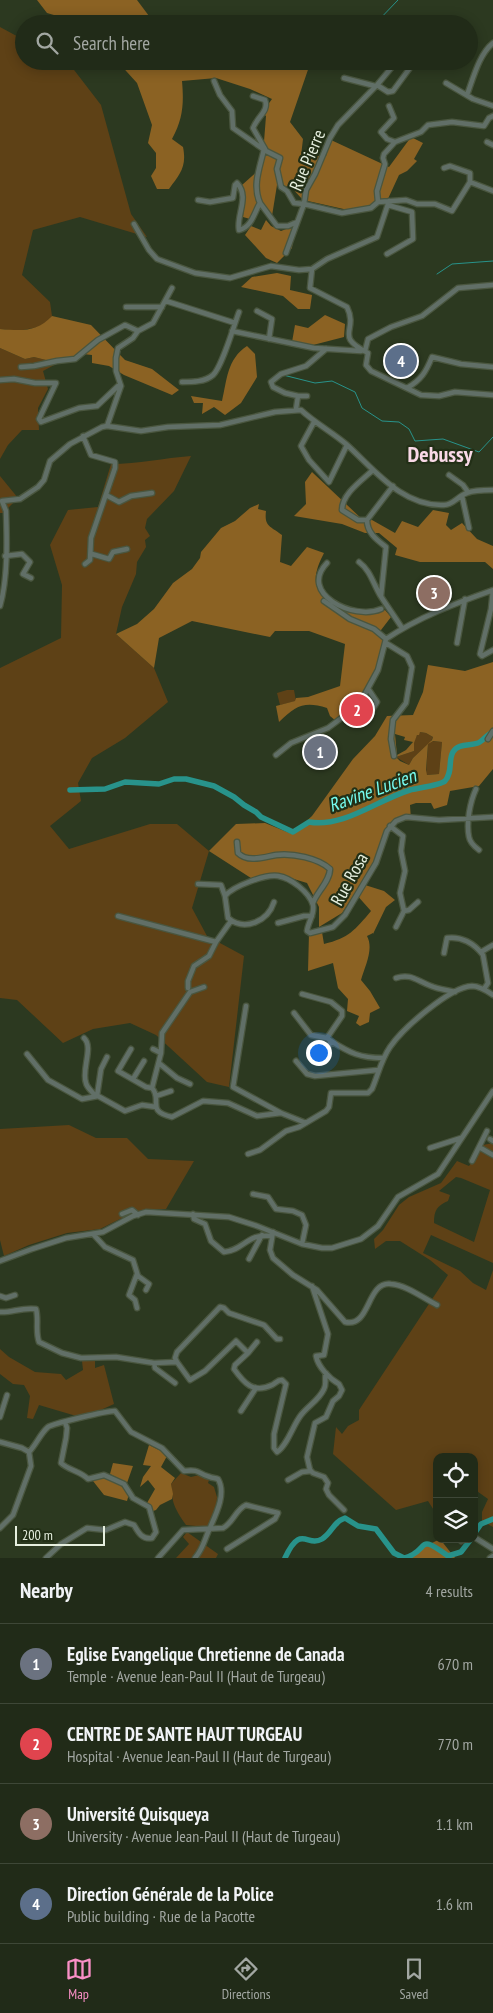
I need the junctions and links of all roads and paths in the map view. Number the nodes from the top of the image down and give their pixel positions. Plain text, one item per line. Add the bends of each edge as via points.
1 (493, 43) edge
2 (478, 67) edge
3 (389, 70) edge
4 (409, 70) edge
5 (477, 70) edge
6 (344, 78) dead end
7 (214, 81) dead end
8 (446, 84) dead end
9 (376, 86) junction
10 (467, 95) junction
11 (254, 96) dead end
12 (389, 106) dead end
13 (493, 106) edge
14 (493, 116) edge
15 (395, 142) junction
16 (487, 142) dead end
17 (493, 144) edge
18 (265, 150) junction
19 (444, 168) dead end
20 (470, 182) junction
21 (493, 191) edge
22 (198, 200) dead end
23 (378, 202) junction
24 (260, 203) junction
25 (389, 203) junction
26 (304, 204) junction
27 (297, 222) junction
28 (134, 224) dead end
29 (286, 252) dead end
30 (387, 254) dead end
31 (312, 269) junction
32 (493, 285) edge
33 (172, 288) dead end
34 (166, 301) junction
35 (126, 307) dead end
36 (162, 307) junction
37 (257, 311) dead end
38 (239, 312) dead end
39 (235, 323) junction
40 (138, 331) junction
41 (232, 331) junction
42 (269, 339) junction
43 (326, 349) junction
44 (364, 351) junction
45 (21, 367) dead end
46 (493, 367) edge
47 (0, 380) edge
48 (182, 382) dead end
49 (121, 386) junction
50 (407, 388) junction
51 (493, 395) edge
52 (298, 396) junction
53 (307, 396) dead end
54 (296, 409) junction
55 (314, 422) junction
56 (107, 426) junction
57 (83, 436) junction
58 (346, 445) junction
59 (372, 470) junction
60 (449, 475) dead end
61 (393, 486) junction
62 (493, 490) edge
63 (468, 492) junction
64 (152, 493) dead end
65 (106, 495) junction
66 (462, 496) junction
67 (1, 501) edge
68 (367, 520) junction
69 (469, 528) dead end
70 (127, 549) dead end
71 (92, 554) junction
72 (5, 556) junction
73 (359, 562) dead end
74 (328, 563) dead end
75 (85, 564) dead end
76 (31, 578) dead end
77 (493, 590) edge
78 (381, 596) junction
79 (465, 599) junction
80 (324, 601) dead end
81 (0, 606) edge
82 (381, 610) dead end
83 (360, 613) junction
84 (361, 624) junction
85 (402, 628) junction
86 (386, 641) junction
87 (456, 642) dead end
88 (493, 650) edge
89 (368, 690) junction
90 (368, 717) dead end
91 (493, 731) edge
92 (488, 739) dead end
93 (276, 755) dead end
94 (394, 756) dead end
95 (476, 789) dead end
96 (493, 817) edge
97 (469, 819) junction
98 (390, 826) junction
99 (238, 842) dead end
100 (479, 850) dead end
101 (198, 884) dead end
102 (225, 896) junction
103 (274, 902) dead end
104 (418, 902) dead end
105 (313, 903) junction
106 (404, 911) junction
107 (118, 916) dead end
108 (312, 916) junction
109 (231, 921) junction
110 (278, 923) dead end
111 (396, 927) dead end
112 (216, 942) junction
113 (493, 945) edge
114 (481, 952) junction
115 (444, 953) dead end
116 (396, 978) dead end
117 (490, 983) edge
118 (204, 987) dead end
119 (188, 988) dead end
120 (484, 989) junction
121 (455, 992) junction
122 (302, 994) dead end
123 (493, 995) edge
124 (246, 1006) dead end
125 (294, 1013) dead end
126 (84, 1038) dead end
127 (329, 1039) junction
128 (131, 1049) dead end
129 (153, 1049) dead end
130 (161, 1053) junction
131 (27, 1054) dead end
132 (324, 1056) dead end
133 (107, 1057) dead end
134 (383, 1058) junction
135 (144, 1061) dead end
136 (296, 1061) dead end
137 (160, 1064) junction
138 (378, 1070) junction
139 (133, 1079) junction
140 (190, 1084) dead end
141 (152, 1088) junction
142 (171, 1091) dead end
143 (493, 1092) edge
144 (96, 1096) junction
145 (156, 1096) junction
146 (493, 1098) edge
147 (487, 1100) junction
148 (156, 1107) junction
149 (281, 1112) junction
150 (306, 1123) junction
151 (487, 1131) dead end
152 (462, 1137) junction
153 (479, 1147) junction
154 (493, 1147) edge
155 (430, 1148) dead end
156 (248, 1154) dead end
157 (491, 1154) edge
158 (472, 1161) dead end
159 (253, 1194) dead end
160 (122, 1214) dead end
161 (193, 1214) junction
162 (138, 1215) junction
163 (206, 1215) junction
164 (205, 1224) junction
165 (94, 1234) junction
166 (272, 1234) junction
167 (262, 1235) junction
168 (302, 1244) junction
169 (249, 1259) dead end
170 (0, 1261) edge
171 (137, 1272) junction
172 (312, 1286) junction
173 (146, 1290) dead end
174 (15, 1295) dead end
175 (0, 1296) edge
176 (437, 1305) dead end
177 (137, 1308) dead end
178 (0, 1312) edge
179 (280, 1339) dead end
180 (257, 1342) dead end
181 (248, 1353) junction
182 (176, 1362) junction
183 (154, 1363) junction
184 (326, 1373) junction
185 (175, 1383) dead end
186 (256, 1388) junction
187 (7, 1395) dead end
188 (241, 1411) dead end
189 (0, 1417) edge
190 (65, 1422) junction
191 (0, 1442) edge
192 (29, 1452) junction
193 (311, 1472) junction
194 (288, 1480) dead end
195 (344, 1510) dead end
196 (0, 1528) edge
197 (210, 1529) junction
198 (478, 1540) edge
199 (227, 1548) dead end
200 (493, 1548) edge
201 (493, 1556) edge
202 (46, 1558) edge
203 (158, 1558) edge
204 (195, 1558) edge
205 (490, 1558) edge

1 - 2 street
3 - 9 street, Rue Pierre
4 - 9 street via 393,91
5 - 10 street
6 - 9 street
7 - 18 street via 232,111 234,128
8 - 10 street
9 - 26 street, Rue Pierre via 338,125 330,138 306,190
10 - 13 street
11 - 18 street via 265,100 267,105 253,128
12 - 15 street via 394,118 381,132
14 - 15 street via 484,126 452,122 428,126
15 - 23 street via 382,158 384,164 377,191
16 - 17 street
18 - 24 street via 256,185
18 - 26 street via 280,158 277,169 281,187 294,203
19 - 20 street via 450,166 470,173
20 - 21 street
20 - 25 street via 452,211 406,200
22 - 24 street via 210,202 233,198 237,183 243,196 238,228 241,230 253,219
23 - 25 street
23 - 26 street via 371,208 342,213
24 - 27 street via 277,226
25 - 30 street via 412,212 413,239
25 - 31 street via 377,236
26 - 27 street, Rue Pierre
27 - 29 street, Rue Pierre
28 - 31 street via 158,259 195,273 230,278 271,266
31 - 44 street via 310,288 348,307 351,320 349,340
32 - 44 street via 458,288 422,316 368,339
33 - 34 street
34 - 36 street
34 - 39 street
35 - 36 street
36 - 40 street via 152,324
37 - 42 street via 272,319
38 - 39 street
39 - 41 street
40 - 45 street via 125,325 98,340 75,359
40 - 49 street via 118,348 116,371
41 - 42 street
41 - 48 street via 214,374 202,380
42 - 43 street
43 - 44 street
43 - 52 street via 306,366 273,379 273,388
44 - 50 street via 369,354 368,368
46 - 50 street via 432,357 424,375
47 - 49 street via 56,383 41,422 79,408 97,406
49 - 56 street
50 - 51 street via 429,396 455,392
52 - 53 street
52 - 54 street
54 - 55 street
54 - 56 street via 220,424 168,426 141,431
55 - 58 street
55 - 58 street via 301,446 308,460 329,482
56 - 57 street
57 - 65 street via 91,455 115,462
57 - 67 street via 50,461 44,480 38,487 20,499
58 - 59 street
59 - 61 street
59 - 68 street via 342,503 342,510 350,516
60 - 63 street
61 - 66 street via 417,501 442,506
61 - 68 street
62 - 63 street
63 - 66 street
64 - 65 street via 130,496 120,502
65 - 71 street via 91,538
66 - 69 street
67 - 72 street via 6,511
68 - 78 street via 368,530 386,546
70 - 71 street via 113,552 108,559
71 - 75 street
72 - 76 street via 22,554 30,562 23,574
72 - 81 street via 5,588
73 - 78 street via 368,568
74 - 83 street via 321,569 321,590 337,604
77 - 79 street
77 - 88 street via 480,654
78 - 85 street
79 - 85 street
79 - 87 street
80 - 84 street
82 - 83 street
83 - 84 street
84 - 86 street via 374,628
85 - 86 street
86 - 89 street
86 - 94 street via 407,656 412,667 406,703 393,720 391,739
89 - 90 street via 377,702
89 - 93 street via 359,704 344,717 328,728 291,743
91 - 92 street
95 - 97 street
96 - 97 street
97 - 98 street via 406,817
97 - 100 street via 469,838
98 - 106 street via 403,836 401,851 406,871 400,892
98 - 108 street, Rue Rosa via 376,863 340,922 310,933 307,929
99 - 105 street via 238,854 245,858 283,855 315,860 326,866 331,872
101 - 102 street via 219,884
102 - 105 street, Rue Rosa via 236,887 279,876 303,889
102 - 109 street via 226,915
103 - 109 street via 269,913 252,925 243,926
104 - 106 street
105 - 108 street, Rue Rosa
106 - 111 street
107 - 112 street
108 - 110 street
109 - 112 street
112 - 119 street via 207,958 194,966
113 - 114 street
114 - 115 street via 462,938 455,937 448,938
114 - 117 street
116 - 121 street via 413,977 430,986
117 - 120 street
118 - 130 street via 190,992 162,1033
120 - 121 street via 475,986
120 - 123 street
121 - 134 street via 406,1027
122 - 127 street via 331,1002 342,1011
124 - 149 street via 233,1087
125 - 127 street via 311,1036
126 - 144 street via 88,1040 89,1048 85,1081
127 - 132 street
127 - 134 street via 352,1054
128 - 139 street via 118,1069
129 - 130 street
130 - 137 street
131 - 144 street via 48,1080 82,1099
133 - 144 street via 101,1069
134 - 138 street
135 - 139 street
136 - 138 street via 307,1074 315,1076
137 - 140 street
137 - 141 street
138 - 150 street via 368,1093 331,1093 328,1108
139 - 141 street
141 - 145 street
142 - 145 street
143 - 147 street
144 - 148 street via 124,1110 142,1105
145 - 148 street
146 - 147 street
147 - 152 street
148 - 149 street via 170,1117 207,1100 228,1103 257,1116
149 - 150 street
150 - 156 street
151 - 153 street
152 - 155 street
152 - 168 street via 438,1174 398,1198 368,1235 332,1248
153 - 157 street
153 - 158 street
154 - 157 street
159 - 168 street via 268,1197 276,1209 302,1215 306,1225
160 - 162 street via 132,1210
161 - 162 street via 158,1212
161 - 163 street
161 - 164 street via 194,1219
162 - 165 street
163 - 164 street
163 - 166 street via 238,1219
164 - 167 street via 211,1241 224,1252
165 - 170 street via 66,1238
165 - 171 street via 105,1247 133,1260
166 - 167 street
166 - 168 street
166 - 172 street via 270,1250 273,1258
167 - 169 street
171 - 173 street via 149,1284
171 - 177 street via 129,1295 137,1302
172 - 176 street via 342,1321 349,1323 361,1316 380,1285 400,1286
172 - 184 street via 328,1334 324,1355 316,1356
174 - 175 street
178 - 183 street via 36,1308 39,1342 73,1357 116,1357
179 - 182 street via 264,1325 220,1307 176,1354
180 - 181 street
181 - 182 street via 234,1341 192,1380
181 - 186 street via 234,1369 248,1386
182 - 183 street
183 - 185 street via 155,1368
184 - 186 street via 325,1388 301,1415 278,1452 274,1448 274,1434 286,1384 279,1380 271,1386
184 - 193 street via 342,1390 326,1416 315,1423 307,1457
186 - 188 street
187 - 189 street
190 - 192 street via 54,1423 47,1428
190 - 197 street via 115,1411 130,1432 162,1448 184,1471 201,1471 218,1479 222,1494
190 - 202 street via 63,1466 89,1480 104,1475 124,1484 133,1498 149,1508 156,1532 152,1538 146,1538 134,1525 125,1522 106,1530 86,1528
191 - 192 street
192 - 196 street via 31,1466 13,1515
193 - 194 street via 302,1472
193 - 195 street via 324,1476 329,1495
197 - 199 street via 228,1525 246,1504 278,1513 274,1519
197 - 203 street via 182,1530
197 - 204 street
198 - 200 street
201 - 205 street

